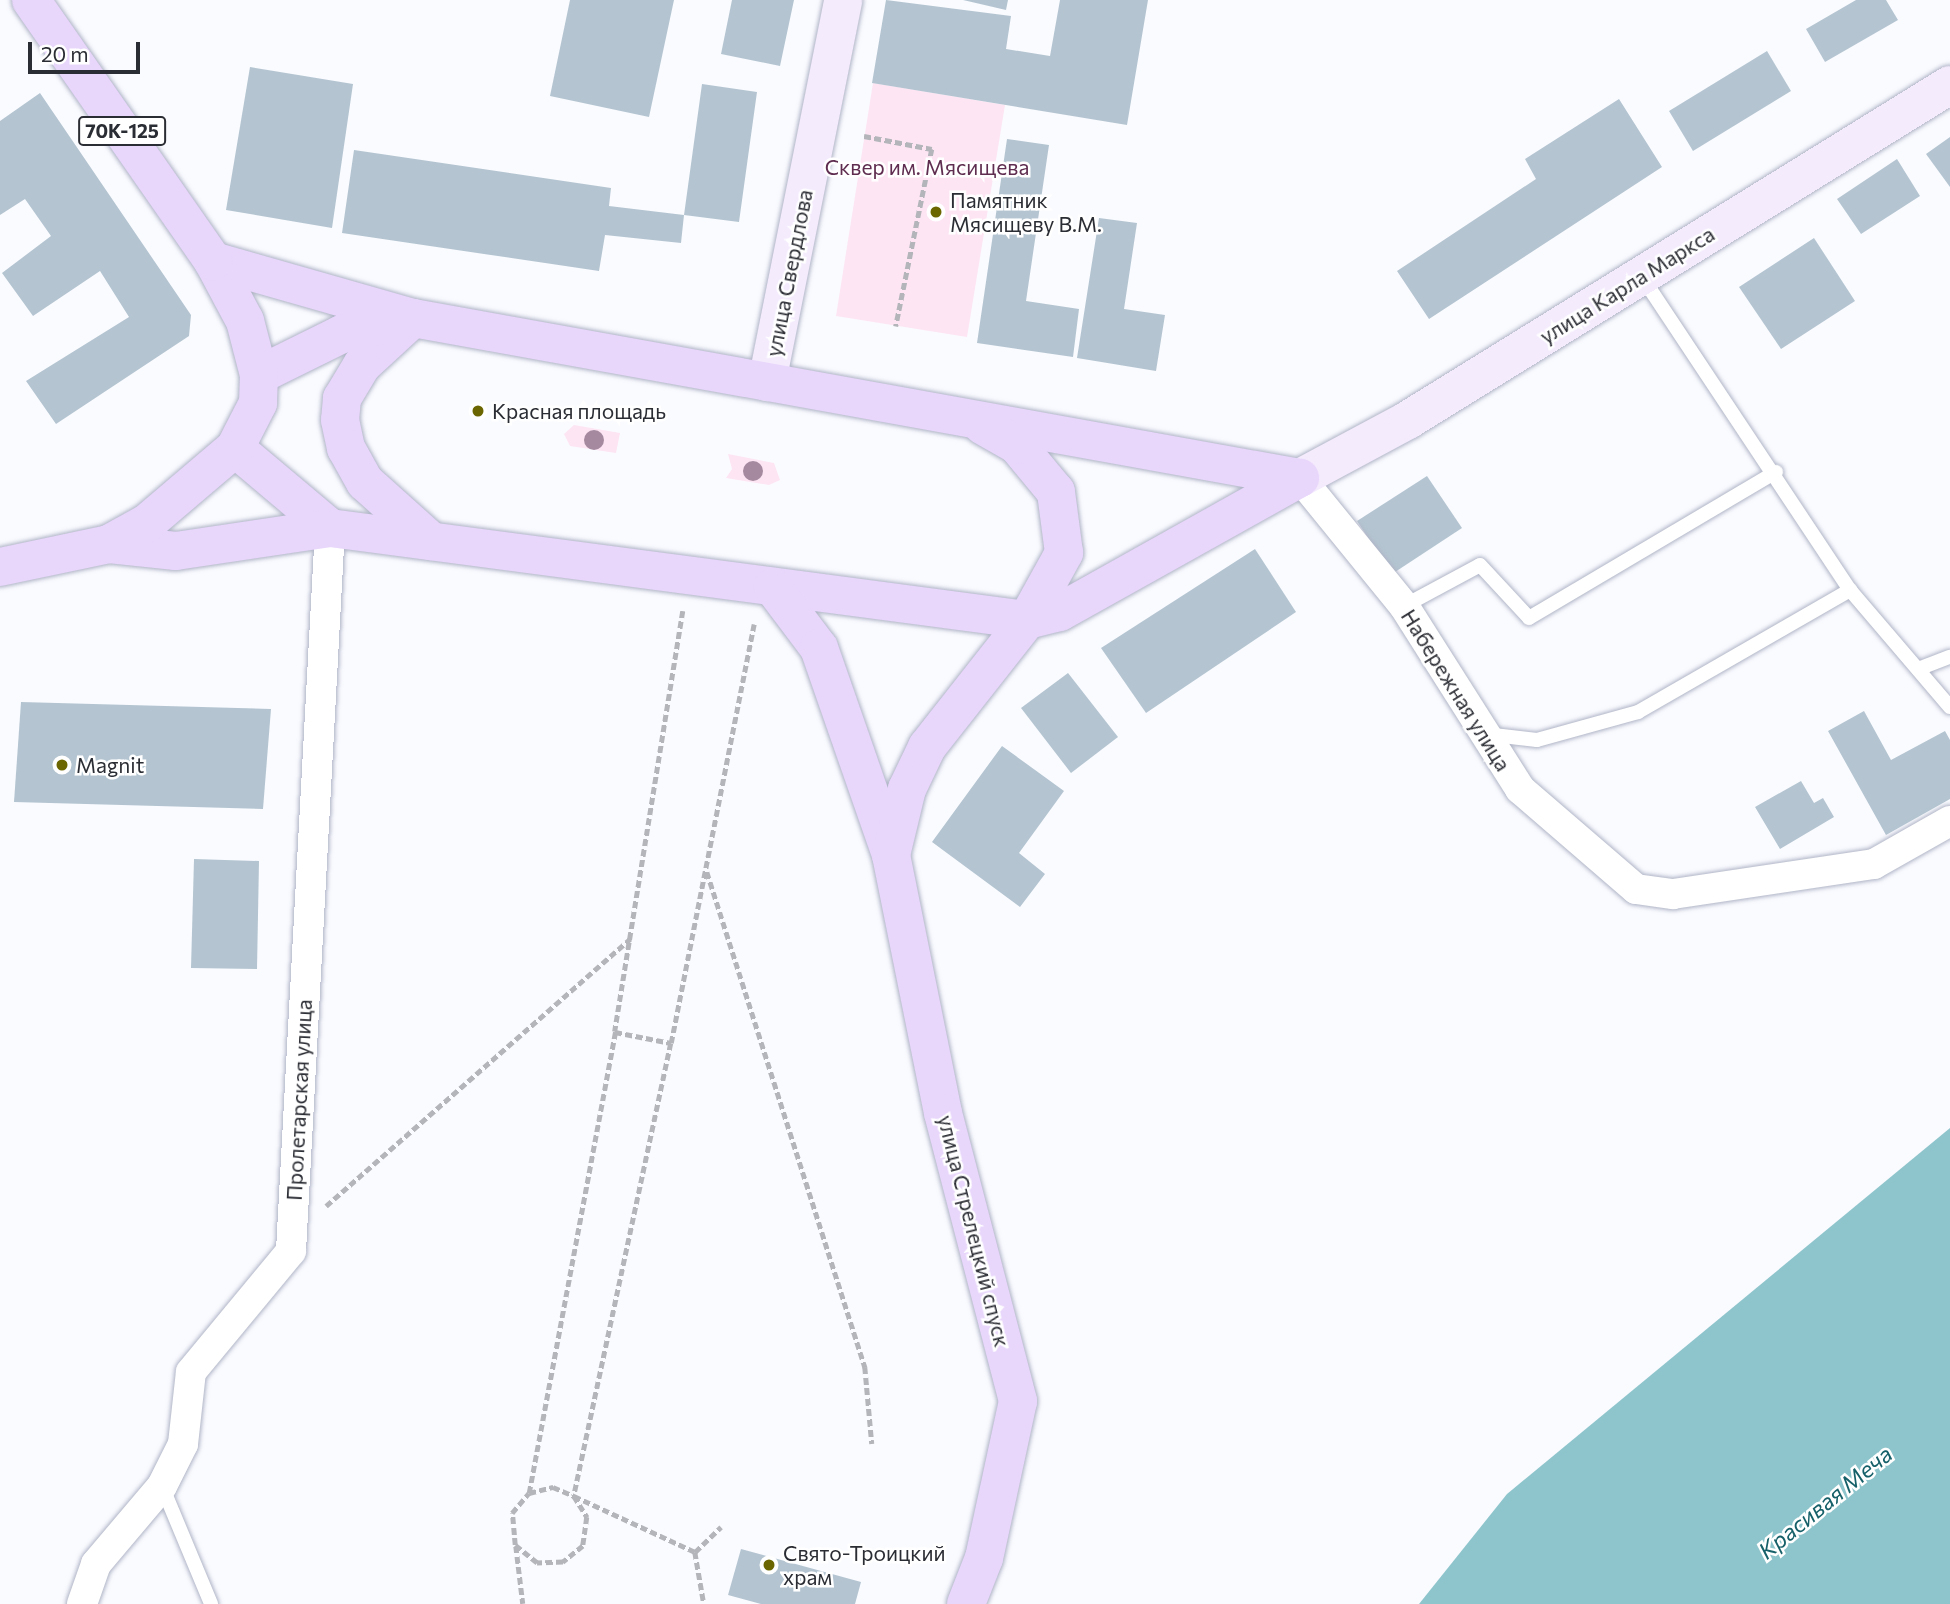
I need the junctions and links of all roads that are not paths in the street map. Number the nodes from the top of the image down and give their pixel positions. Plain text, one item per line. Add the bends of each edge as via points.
1 (31, 0) edge
2 (843, 0) edge
3 (1950, 85) edge
4 (213, 261) junction
5 (1642, 276) junction
6 (413, 318) junction
7 (259, 375) junction
8 (767, 382) junction
9 (969, 417) junction
10 (235, 448) junction
11 (1776, 472) junction
12 (1300, 478) junction
13 (330, 528) junction
14 (431, 541) junction
15 (104, 545) junction
16 (0, 567) edge
17 (767, 587) junction
18 (1850, 590) junction
19 (1404, 606) junction
20 (1027, 620) junction
21 (1950, 657) edge
22 (1918, 669) junction
23 (1950, 707) edge
24 (1479, 733) junction
25 (1950, 821) edge
26 (891, 855) junction
27 (162, 1486) junction
28 (82, 1604) edge
29 (211, 1604) edge
30 (966, 1604) edge

1 - 4 main road, 70К-125
2 - 8 main road, улица Свердлова
3 - 5 main road, улица Карла Маркса
4 - 6 main road
4 - 7 main road via 245,321
5 - 11 lane
5 - 12 main road, улица Карла Маркса
6 - 7 main road via 342,334
6 - 8 main road
6 - 14 main road via 362,365 342,398 340,420 365,482
7 - 10 main road via 250,427
8 - 9 main road
9 - 12 main road
9 - 20 main road via 1017,445 1056,492 1064,553
10 - 13 main road
10 - 15 main road via 147,523
11 - 18 lane
11 - 19 lane via 1529,618 1480,565
12 - 19 street, Набережная улица
12 - 20 main road via 1060,612
13 - 14 main road
13 - 15 main road via 176,551
13 - 27 street, Пролетарская улица via 291,1251 191,1372 183,1444
14 - 17 main road
15 - 16 main road
17 - 20 main road
17 - 26 main road, улица Стрелецкий спуск via 818,648
18 - 22 lane
18 - 24 lane via 1638,712 1537,740
19 - 24 street, Набережная улица
20 - 26 main road, улица Стрелецкий спуск via 927,747 907,789
21 - 22 lane
22 - 23 lane
24 - 25 street, Набережная улица via 1520,789 1636,889 1673,894 1874,864
26 - 30 main road, улица Стрелецкий спуск via 943,1113 1018,1401 984,1558
27 - 28 street via 96,1564
27 - 29 lane

